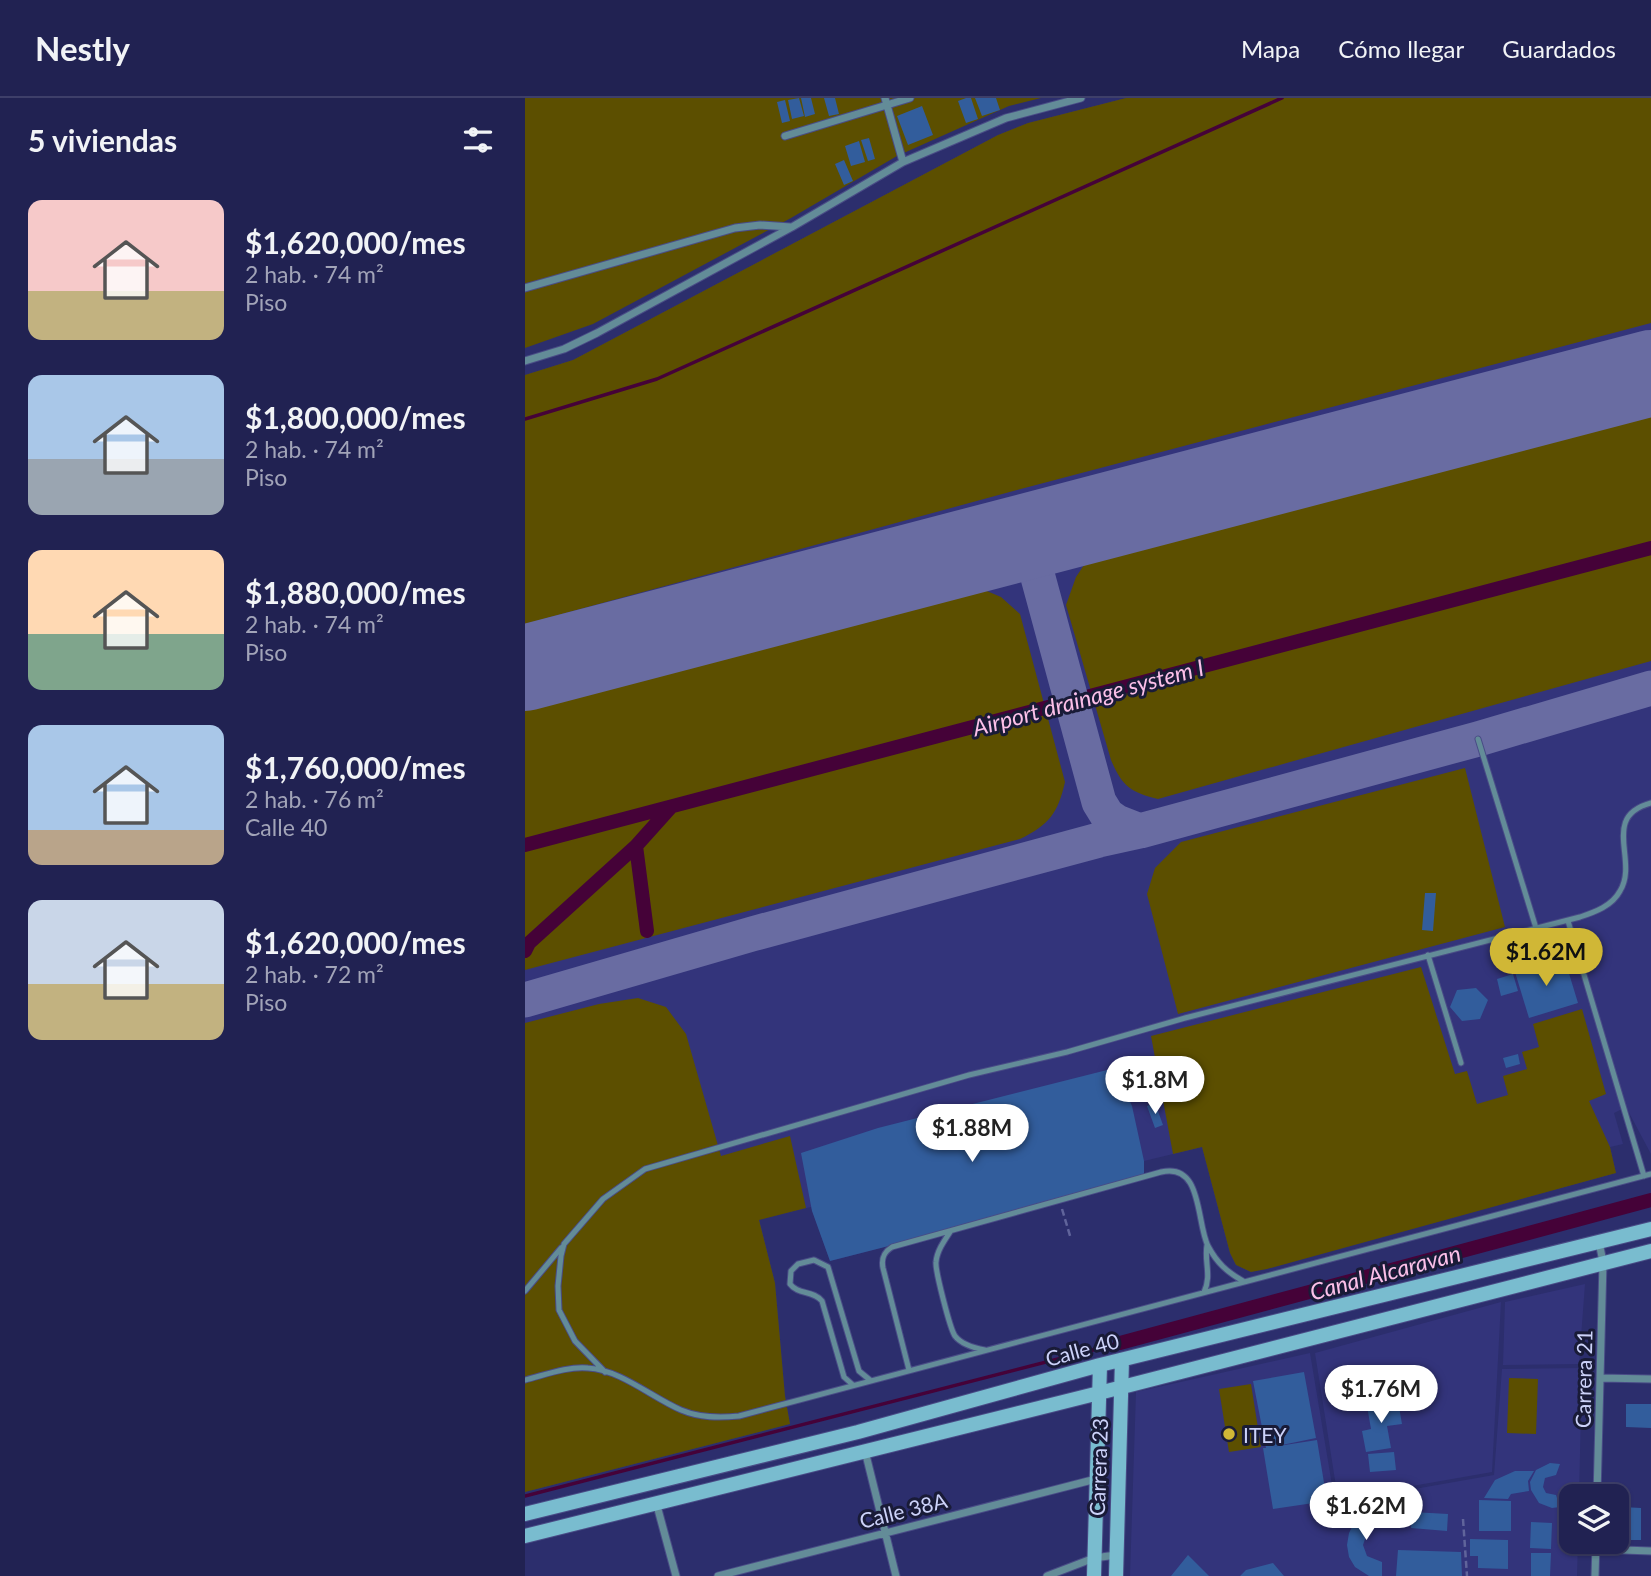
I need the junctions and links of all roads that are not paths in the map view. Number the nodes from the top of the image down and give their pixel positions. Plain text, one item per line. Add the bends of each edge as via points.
1 (909, 98) edge
2 (1081, 98) edge
3 (886, 102) edge
4 (785, 136) dead end
5 (903, 162) junction
6 (792, 227) junction
7 (525, 288) edge
8 (525, 361) edge
9 (1478, 738) dead end
10 (1651, 803) edge
11 (1568, 920) junction
12 (1536, 928) junction
13 (1428, 955) junction
14 (1461, 1063) dead end
15 (1651, 1174) edge
16 (1644, 1176) junction
17 (1651, 1229) edge
18 (950, 1232) junction
19 (1598, 1242) junction
20 (564, 1244) junction
21 (1207, 1245) junction
22 (1651, 1251) edge
23 (1603, 1262) junction
24 (1243, 1281) junction
25 (525, 1291) edge
26 (1204, 1292) junction
27 (986, 1351) junction
28 (1122, 1360) junction
29 (1100, 1365) junction
30 (909, 1370) junction
31 (605, 1372) junction
32 (1600, 1378) junction
33 (1651, 1379) edge
34 (525, 1380) edge
35 (870, 1380) junction
36 (853, 1385) junction
37 (1121, 1387) junction
38 (1099, 1393) junction
39 (865, 1450) junction
40 (1097, 1479) junction
41 (1597, 1484) edge
42 (656, 1502) junction
43 (525, 1514) edge
44 (887, 1533) junction
45 (525, 1536) edge
46 (1629, 1549) edge
47 (1651, 1551) edge
48 (1596, 1554) edge
49 (1117, 1555) junction
50 (1094, 1558) junction
51 (676, 1576) edge
52 (718, 1576) edge
53 (897, 1576) edge
54 (1047, 1576) edge
55 (1094, 1576) edge
56 (1116, 1576) edge
57 (1595, 1576) edge

1 - 3 street
2 - 5 street via 1006,117
3 - 4 street
3 - 5 street
5 - 6 street
6 - 7 street via 735,228
6 - 8 street via 597,333
9 - 12 lane
10 - 11 lane via 1637,808 1622,829 1626,875 1621,890 1599,910
11 - 12 lane
11 - 16 lane
12 - 13 lane
13 - 14 lane
13 - 20 lane via 969,1075 664,1162 645,1169 603,1199
15 - 16 lane
16 - 24 lane
17 - 19 main road, Calle 40
18 - 21 lane via 1175,1171 1193,1187
18 - 27 lane via 937,1254 936,1268 951,1326 959,1339
18 - 30 lane via 892,1247 884,1255 883,1268
19 - 23 street, Carrera 21
19 - 28 main road, Calle 40
20 - 25 lane
20 - 31 lane via 559,1310 575,1341
21 - 24 lane via 1222,1268
21 - 26 lane
22 - 23 main road
23 - 32 street, Carrera 21
23 - 37 main road
24 - 26 lane
26 - 27 lane
27 - 30 lane
28 - 29 main road, Calle 40
28 - 37 main road, Carrera 23
29 - 38 main road, Carrera 23
29 - 43 main road, Calle 40 via 858,1432
30 - 35 lane
31 - 34 lane via 574,1368
31 - 36 lane via 682,1410 719,1418
32 - 33 street
32 - 41 street, Carrera 21
35 - 36 lane
35 - 36 lane via 859,1371 828,1267 814,1260 799,1264 791,1271 789,1284 822,1301 844,1377
37 - 38 main road
37 - 49 main road, Carrera 23
38 - 39 main road
38 - 40 main road, Carrera 23
39 - 42 main road
39 - 44 street
40 - 44 street, Calle 38A
40 - 50 main road, Carrera 23
42 - 45 main road
42 - 51 street
44 - 52 street, Calle 38A
44 - 53 street
46 - 47 street
48 - 57 street
49 - 50 street
49 - 56 main road, Carrera 23
50 - 54 street
50 - 55 main road, Carrera 23

